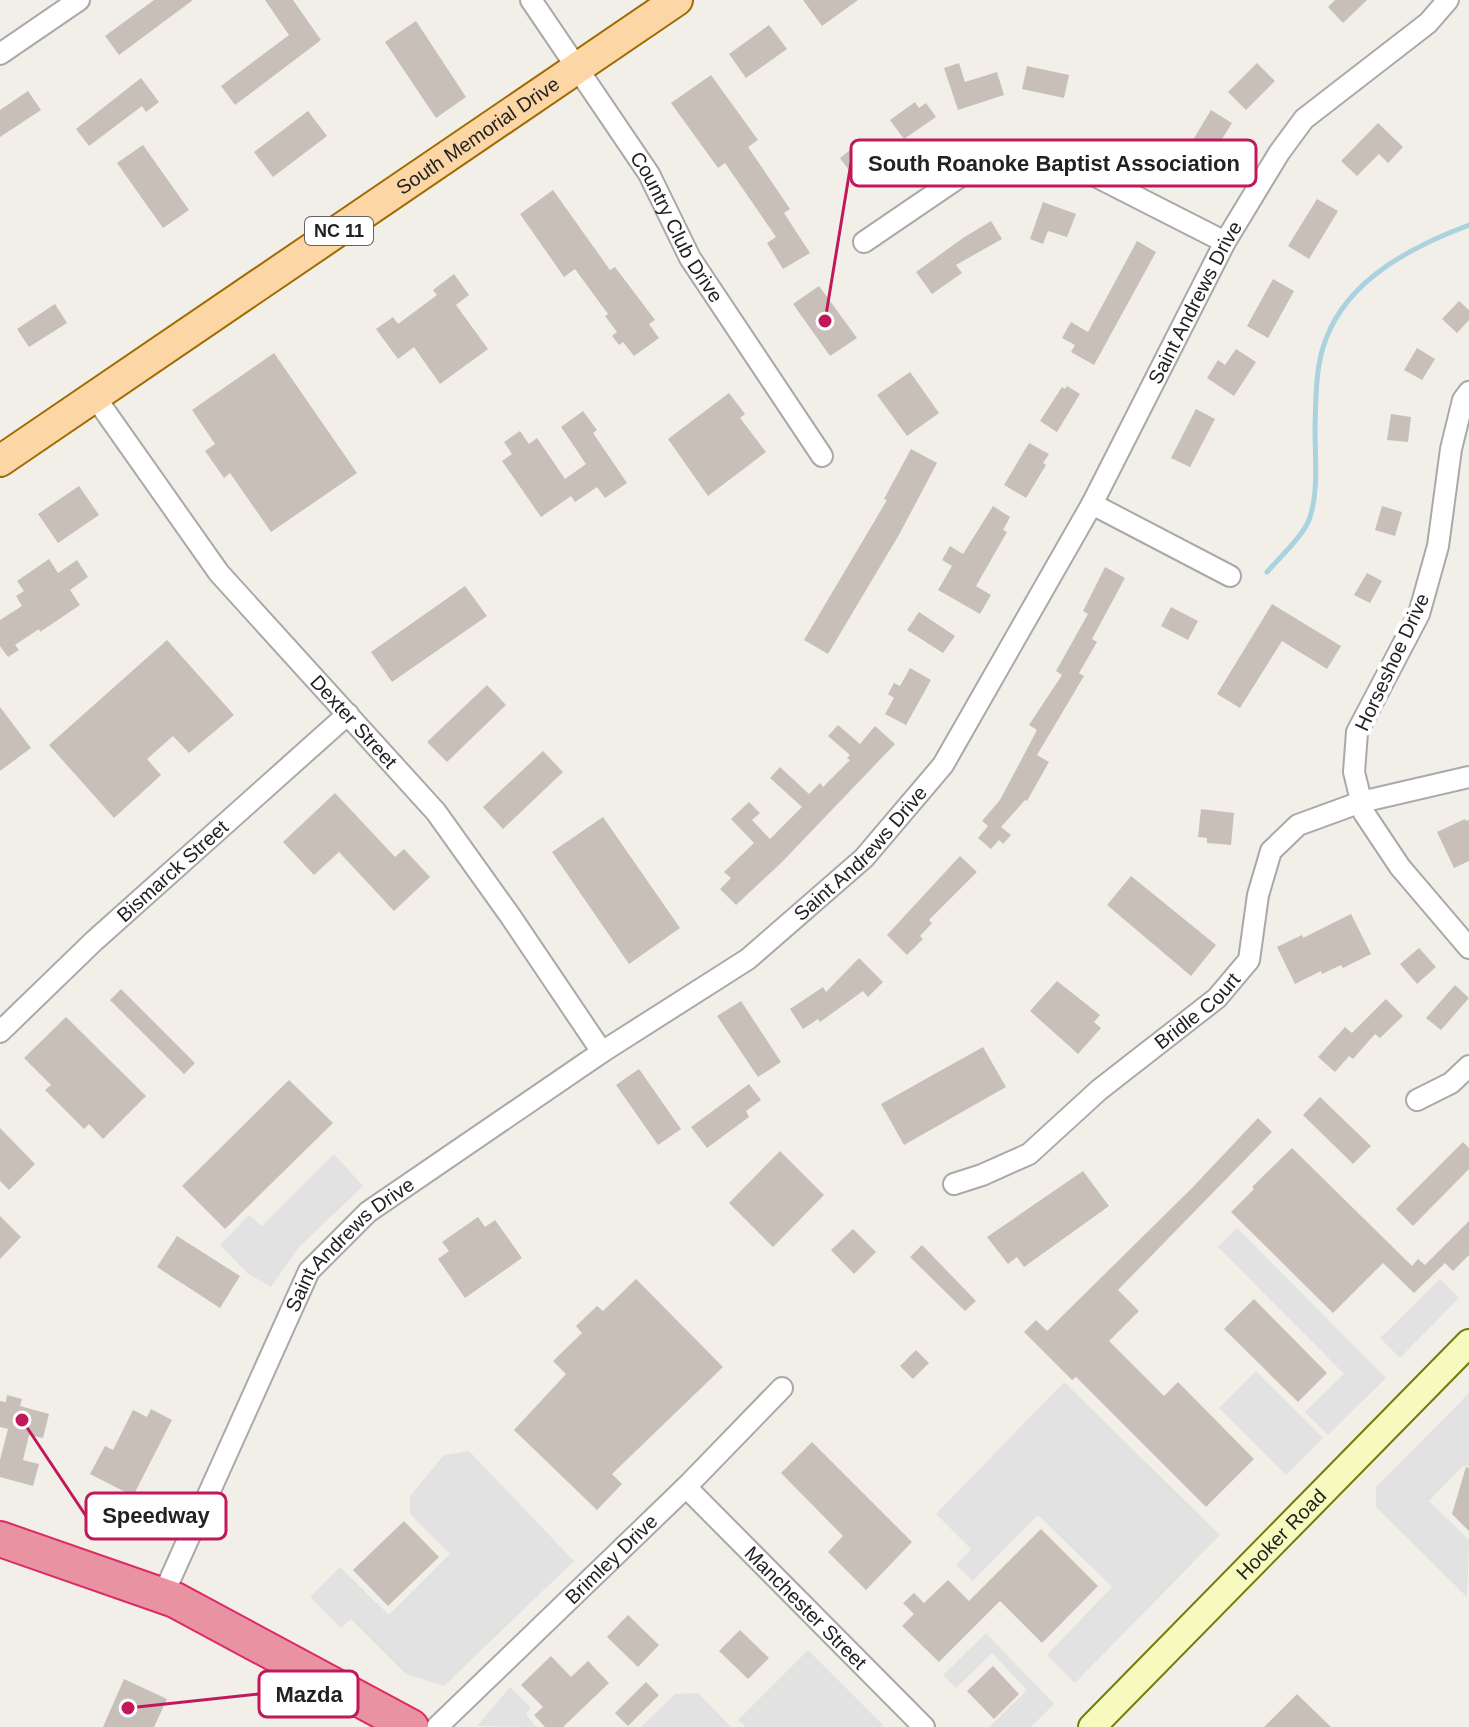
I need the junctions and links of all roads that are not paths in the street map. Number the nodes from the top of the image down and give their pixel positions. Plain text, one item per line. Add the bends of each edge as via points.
1 (79, 0) edge
2 (531, 0) edge
3 (677, 0) edge
4 (1448, 0) edge
5 (0, 54) edge
6 (577, 68) junction
7 (864, 242) dead end
8 (1225, 242) junction
9 (1469, 392) edge
10 (95, 397) junction
11 (822, 456) dead end
12 (0, 461) edge
13 (1092, 504) junction
14 (1230, 576) dead end
15 (348, 714) junction
16 (1469, 777) edge
17 (1361, 802) junction
18 (1469, 948) edge
19 (0, 1032) edge
20 (602, 1052) junction
21 (1469, 1066) edge
22 (1417, 1100) dead end
23 (954, 1184) dead end
24 (1469, 1343) edge
25 (782, 1388) dead end
26 (686, 1487) junction
27 (0, 1539) edge
28 (163, 1595) junction
29 (411, 1727) edge
30 (437, 1727) edge
31 (924, 1727) edge
32 (1092, 1727) edge

1 - 5 street
2 - 6 street, Country Club Drive
3 - 6 main road, South Memorial Drive / NC 11
4 - 8 street, Saint Andrews Drive via 1428,23 1304,119
6 - 10 main road, South Memorial Drive / NC 11
6 - 11 street, Country Club Drive via 649,174 690,258
7 - 8 street via 983,161 1056,156
8 - 13 street, Saint Andrews Drive
9 - 17 street, Horseshoe Drive via 1451,449 1438,546 1419,614 1357,732 1354,772
10 - 12 main road, South Memorial Drive / NC 11
10 - 15 street, Dexter Street via 219,573
13 - 14 street
13 - 20 street, Saint Andrews Drive via 943,765 864,858 748,959
15 - 19 street, Bismarck Street
15 - 20 street, Dexter Street via 441,818
16 - 17 street, Bridle Court
17 - 18 street, Horseshoe Drive via 1400,867
17 - 23 street, Bridle Court via 1298,825 1271,851 1258,895 1249,960 1217,998 1099,1090 1029,1154
20 - 28 street, Saint Andrews Drive via 368,1212 309,1271
21 - 22 street via 1451,1083
24 - 32 main road, Hooker Road
25 - 26 street, Brimley Drive
26 - 30 street, Brimley Drive
26 - 31 street, Manchester Street
27 - 28 highway
28 - 29 highway

